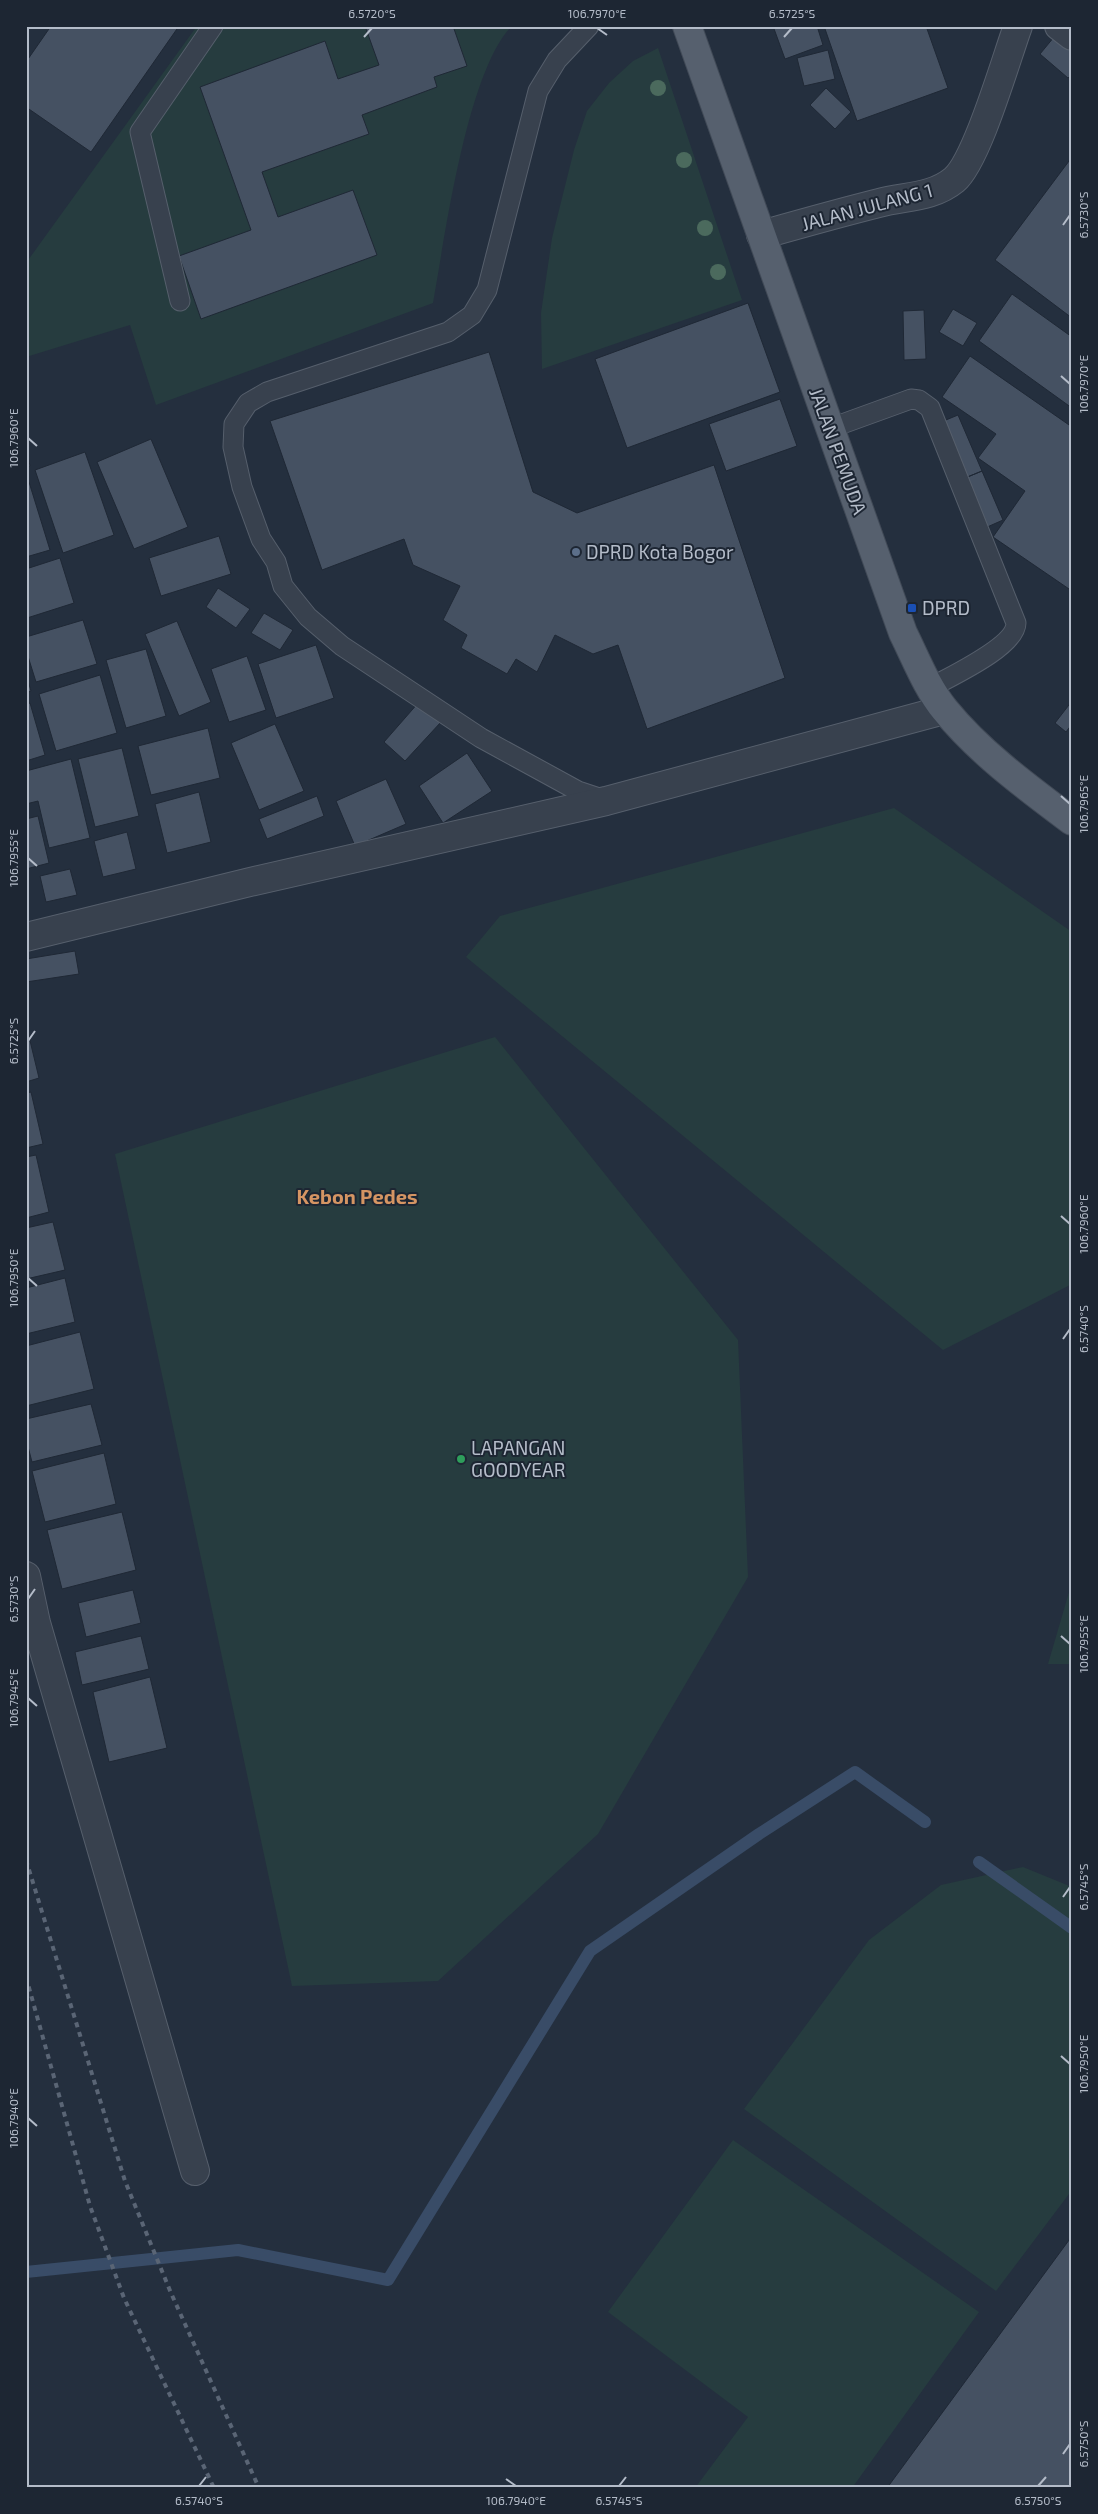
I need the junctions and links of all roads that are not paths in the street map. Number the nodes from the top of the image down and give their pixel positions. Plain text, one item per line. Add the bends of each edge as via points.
1 (212, 26) edge
2 (588, 26) edge
3 (687, 26) edge
4 (1018, 26) edge
5 (1059, 26) edge
6 (1072, 36) edge
7 (761, 235) junction
8 (180, 301) dead end
9 (830, 428) junction
10 (937, 699) junction
11 (606, 801) junction
12 (1072, 821) edge
13 (26, 937) edge
14 (26, 1576) edge
15 (194, 2171) dead end

1 - 8 lane via 140,132
2 - 11 lane via 557,60 538,91 487,290 472,315 448,332 267,392 248,403 234,424 232,447 261,539 276,562 283,586 325,634 481,738 578,790
3 - 7 main road, JALAN PEMUDA
4 - 7 street, JALAN JULANG 1 via 977,142 955,179 938,190 915,198 882,202
5 - 6 street
7 - 9 main road, JALAN PEMUDA
9 - 10 main road, JALAN PEMUDA via 903,633
9 - 10 lane via 911,399 919,400 930,408 1016,623 1010,637
10 - 11 street
10 - 12 main road, JALAN PEMUDA via 973,740
11 - 13 street
14 - 15 street via 36,1623

